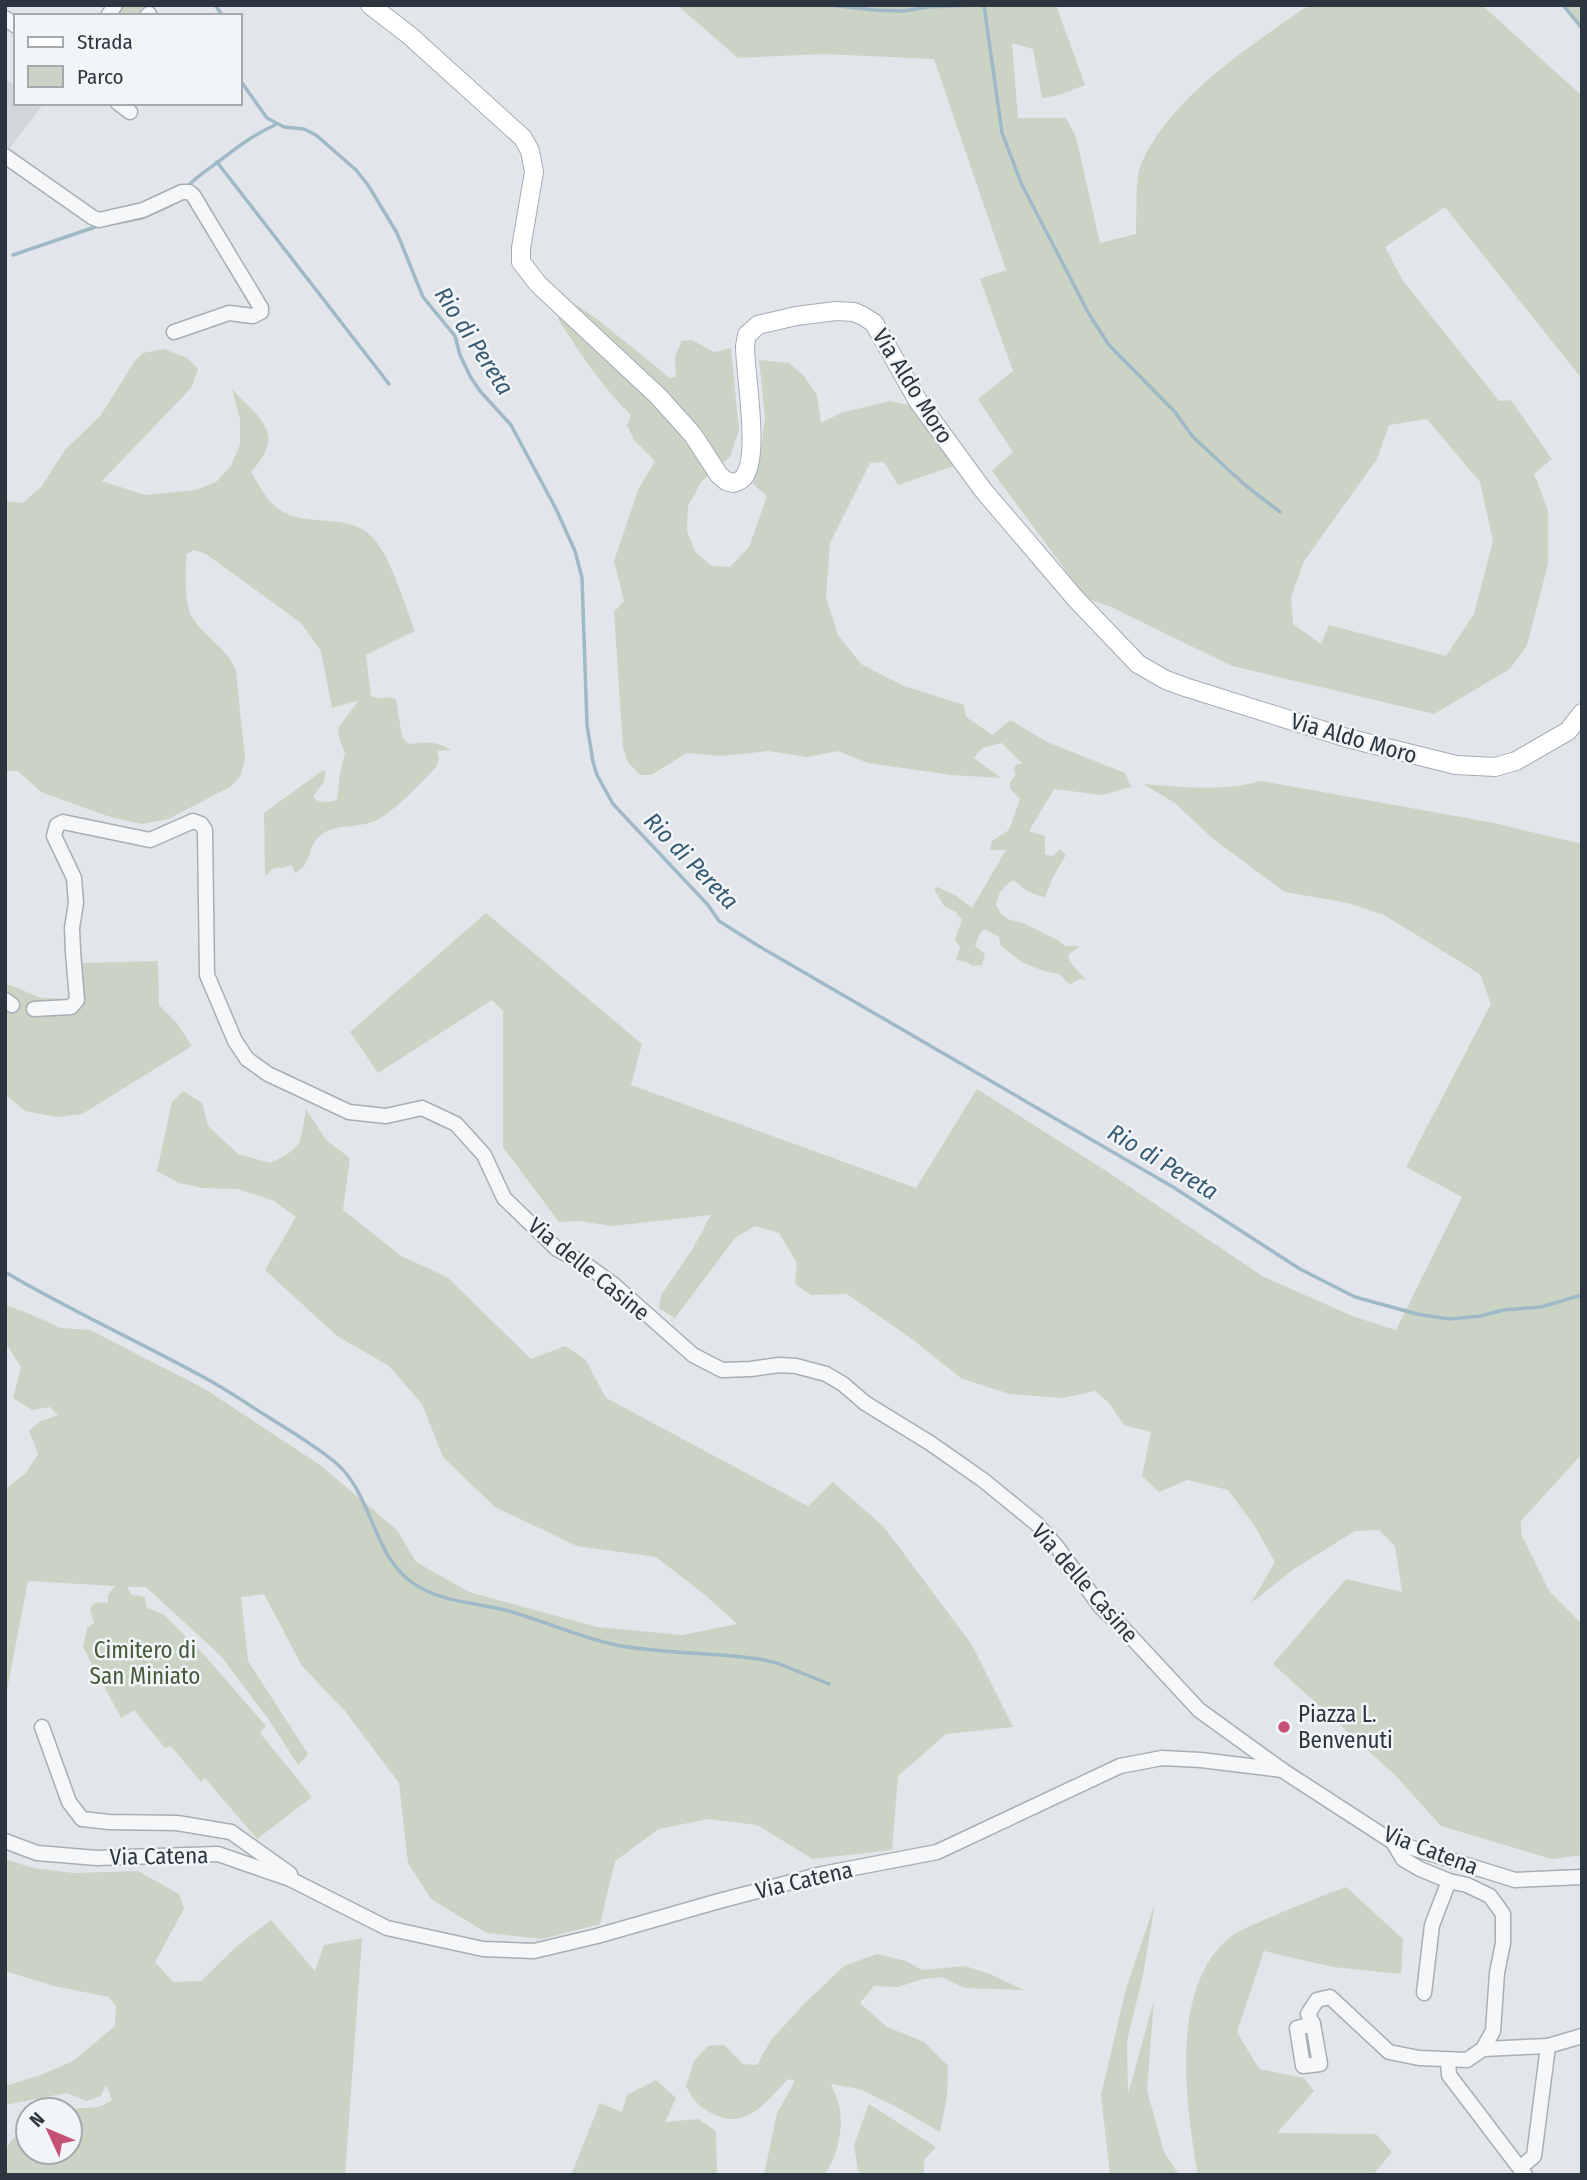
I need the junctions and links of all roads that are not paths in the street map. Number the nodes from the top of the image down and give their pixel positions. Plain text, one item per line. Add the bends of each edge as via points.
1 (370, 5) edge
2 (5, 156) edge
3 (174, 332) dead end
4 (1582, 713) edge
5 (34, 1009) dead end
6 (42, 1727) dead end
7 (1282, 1770) junction
8 (5, 1841) edge
9 (1393, 1842) junction
10 (1582, 1877) edge
11 (1449, 1881) junction
12 (312, 1889) junction
13 (1424, 1993) dead end
14 (1313, 2024) dead end
15 (1582, 2036) edge
16 (1548, 2046) junction
17 (1483, 2049) junction
18 (1448, 2060) junction
19 (1522, 2172) edge

1 - 4 main road, Via Aldo Moro via 523,138 534,172 521,262 538,284 683,422 726,481 739,481 749,464 752,438 745,346 751,329 796,316 854,312 874,323 918,401 983,490 1075,598 1138,664 1153,673 1347,738 1473,767 1516,761 1568,732
2 - 3 street via 99,220 143,210 183,192 193,195 261,312 253,316 229,313
5 - 7 street, Via delle Casine via 71,1007 77,1000 72,952 74,878 54,836 57,825 64,822 150,840 194,821 201,824 205,830 207,975 247,1059 268,1074 349,1112 386,1116 422,1108 456,1124 484,1155 504,1198 557,1249 614,1284 693,1355 722,1370 779,1365 826,1374 930,1443 1037,1524 1100,1606 1199,1710
6 - 12 street via 69,1802 82,1819 231,1832
7 - 9 street, Via Catena
7 - 12 street, Via Catena via 1162,1758 1120,1766 937,1852 822,1874 534,1951 483,1948 387,1928
8 - 12 street, Via Catena via 37,1853 97,1858 218,1854
9 - 10 street, Via Catena via 1515,1880
9 - 11 street via 1403,1859
11 - 13 street via 1432,1925
11 - 17 street via 1490,1896 1503,1914 1493,2031
14 - 18 street via 1308,2014 1318,2000 1330,1997 1389,2052
15 - 16 street
16 - 17 street
16 - 19 street via 1534,2156
17 - 18 street via 1466,2060
18 - 19 street via 1449,2075

